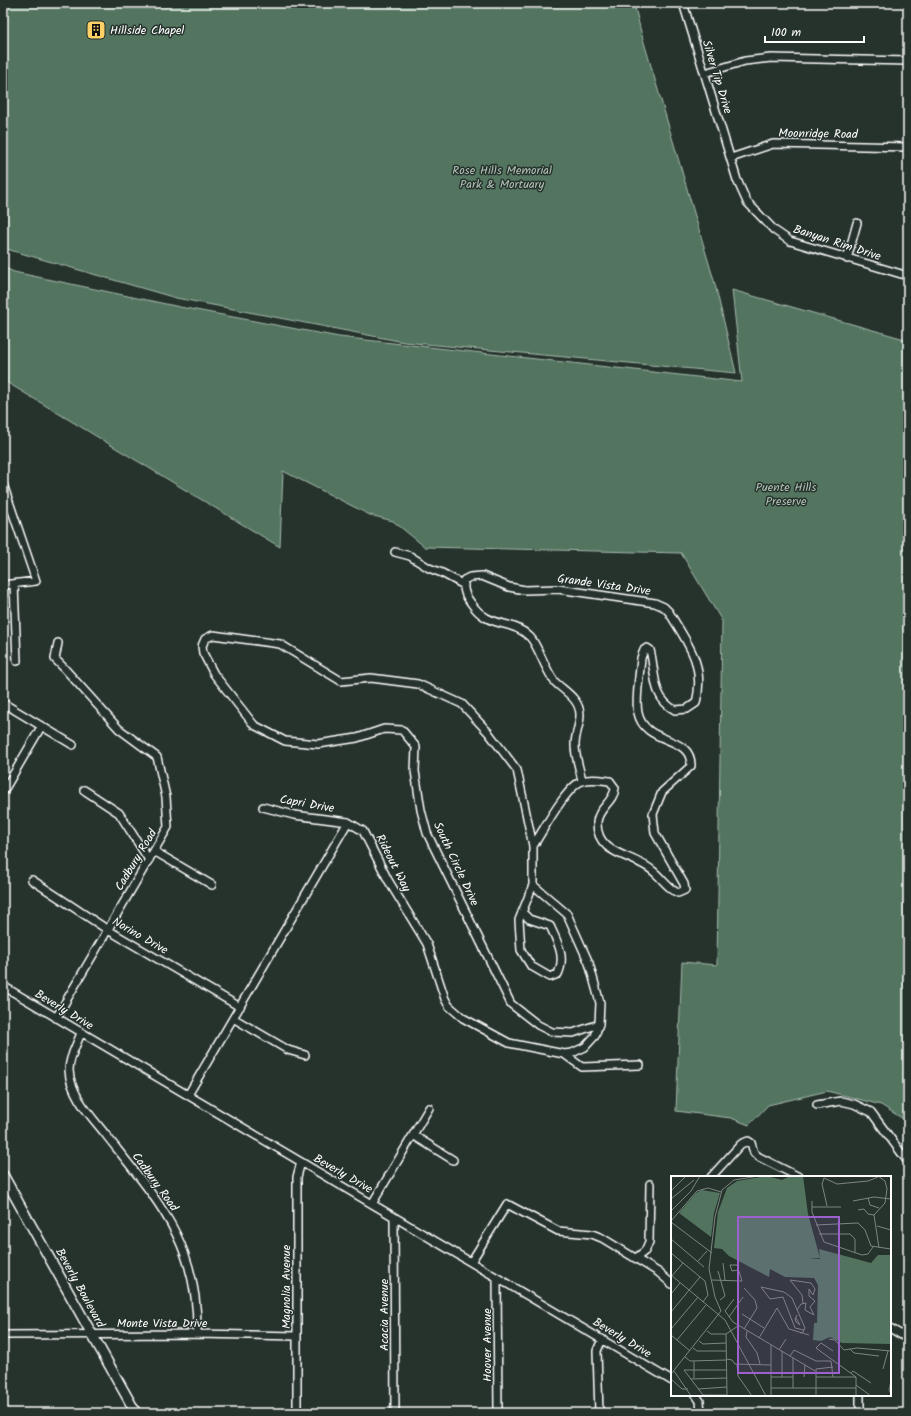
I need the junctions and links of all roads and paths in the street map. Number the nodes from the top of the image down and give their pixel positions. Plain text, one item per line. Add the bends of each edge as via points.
1 (683, 3) edge
2 (908, 61) edge
3 (704, 73) junction
4 (908, 147) edge
5 (731, 158) junction
6 (857, 223) dead end
7 (847, 259) junction
8 (908, 276) edge
9 (3, 485) edge
10 (395, 552) dead end
11 (14, 584) junction
12 (3, 585) edge
13 (464, 585) junction
14 (58, 644) dead end
15 (17, 661) dead end
16 (3, 703) edge
17 (41, 727) junction
18 (72, 746) dead end
19 (582, 781) junction
20 (84, 790) dead end
21 (3, 792) edge
22 (263, 807) dead end
23 (348, 822) junction
24 (533, 846) junction
25 (154, 851) junction
26 (149, 860) junction
27 (32, 880) dead end
28 (212, 885) dead end
29 (533, 885) junction
30 (522, 912) junction
31 (108, 930) junction
32 (3, 986) edge
33 (240, 1007) junction
34 (56, 1018) junction
35 (233, 1018) junction
36 (599, 1024) junction
37 (81, 1033) junction
38 (564, 1054) junction
39 (305, 1055) dead end
40 (640, 1065) dead end
41 (188, 1095) junction
42 (817, 1105) dead end
43 (429, 1108) dead end
44 (413, 1135) junction
45 (453, 1160) dead end
46 (301, 1162) junction
47 (908, 1162) edge
48 (3, 1175) edge
49 (712, 1176) edge
50 (797, 1176) edge
51 (650, 1184) dead end
52 (372, 1204) junction
53 (394, 1217) junction
54 (636, 1258) junction
55 (471, 1262) junction
56 (498, 1278) junction
57 (671, 1283) edge
58 (891, 1329) edge
59 (91, 1334) junction
60 (198, 1334) junction
61 (3, 1335) edge
62 (297, 1336) junction
63 (602, 1339) junction
64 (908, 1339) edge
65 (671, 1380) edge
66 (697, 1396) edge
67 (860, 1396) edge
68 (136, 1413) edge
69 (297, 1413) edge
70 (395, 1413) edge
71 (498, 1413) edge
72 (598, 1413) edge
73 (701, 1413) edge
74 (860, 1413) edge

1 - 3 street, Silver Tip Drive
2 - 3 street via 771,58 745,61
3 - 5 street, Silver Tip Drive
4 - 5 street, Moonridge Road via 773,144
5 - 7 street, Banyan Rim Drive via 747,202 774,230 790,241
6 - 7 street
7 - 8 street, Banyan Rim Drive
9 - 11 street via 36,581
10 - 13 street via 410,556
11 - 12 street
11 - 15 street
13 - 19 street via 465,594 481,616 519,629 531,638 555,681 578,705 580,715 575,746
13 - 19 street, Grande Vista Drive via 464,580 470,576 482,576 525,590 558,589 655,603 669,612 695,655 700,686 696,703 687,709 675,710 662,700 656,689 652,656 650,650 644,650 641,658 638,713 648,731 677,744 689,752 691,758 691,766 662,792 653,814 655,833 685,890 678,893 672,890 648,867 608,848 602,842 597,820 601,810 614,795 615,788 610,781
14 - 25 street, Cadbury Road via 56,659 119,729 157,757 166,797 168,827
16 - 17 street
17 - 18 street
17 - 21 street
19 - 24 street via 572,788
20 - 26 street via 119,813
22 - 23 street, Capri Drive via 294,815
23 - 33 street
23 - 38 street, Rideout Way via 359,827 367,835 388,880 427,944 446,1003 463,1018 509,1043
24 - 29 street
24 - 36 street, South Circle Drive via 517,770 488,732 462,704 418,684 371,678 341,681 280,644 213,635 205,639 203,653 214,674 254,725 285,741 318,744 357,738 384,729 402,730 416,747 415,771 427,833 512,1004 538,1025 552,1032 573,1033
25 - 26 street, Cadbury Road
25 - 28 street
26 - 31 street, Cadbury Road
27 - 31 street, Norino Drive
29 - 30 street
29 - 36 street via 567,914 590,963 600,1003
30 - 30 street via 519,920 521,950 531,966 550,977 558,974 562,966 561,950 550,926 529,920
31 - 33 street, Norino Drive
31 - 34 street, Cadbury Road
32 - 34 street, Beverly Drive
33 - 35 street
34 - 37 street, Beverly Drive
35 - 39 street via 288,1050
35 - 41 street
36 - 38 street via 591,1042 579,1050
37 - 41 street, Beverly Drive
37 - 60 street, Cadbury Road via 69,1070 75,1090 175,1228 186,1253 195,1286
38 - 40 street via 582,1067
41 - 46 street, Beverly Drive
42 - 47 street via 841,1101 871,1112
43 - 44 street
44 - 45 street
44 - 52 street
46 - 52 street, Beverly Drive
46 - 62 street, Magnolia Avenue via 297,1177
48 - 59 main road, Beverly Boulevard
49 - 50 street via 741,1144 748,1141 759,1157
51 - 54 street via 649,1242 645,1251
52 - 53 street, Beverly Drive
53 - 55 street, Beverly Drive
53 - 70 street, Acacia Avenue
54 - 55 street via 597,1236 558,1231 507,1204
54 - 57 street
55 - 56 street, Beverly Drive
56 - 63 street, Beverly Drive
56 - 71 street, Hoover Avenue
58 - 64 street
59 - 60 street, Monte Vista Drive
59 - 61 street, Monte Vista Drive
59 - 68 main road, Beverly Boulevard
60 - 62 street, Monte Vista Drive
62 - 69 street, Magnolia Avenue
63 - 65 street, Beverly Drive
63 - 72 street via 597,1351
66 - 73 street
67 - 74 street

